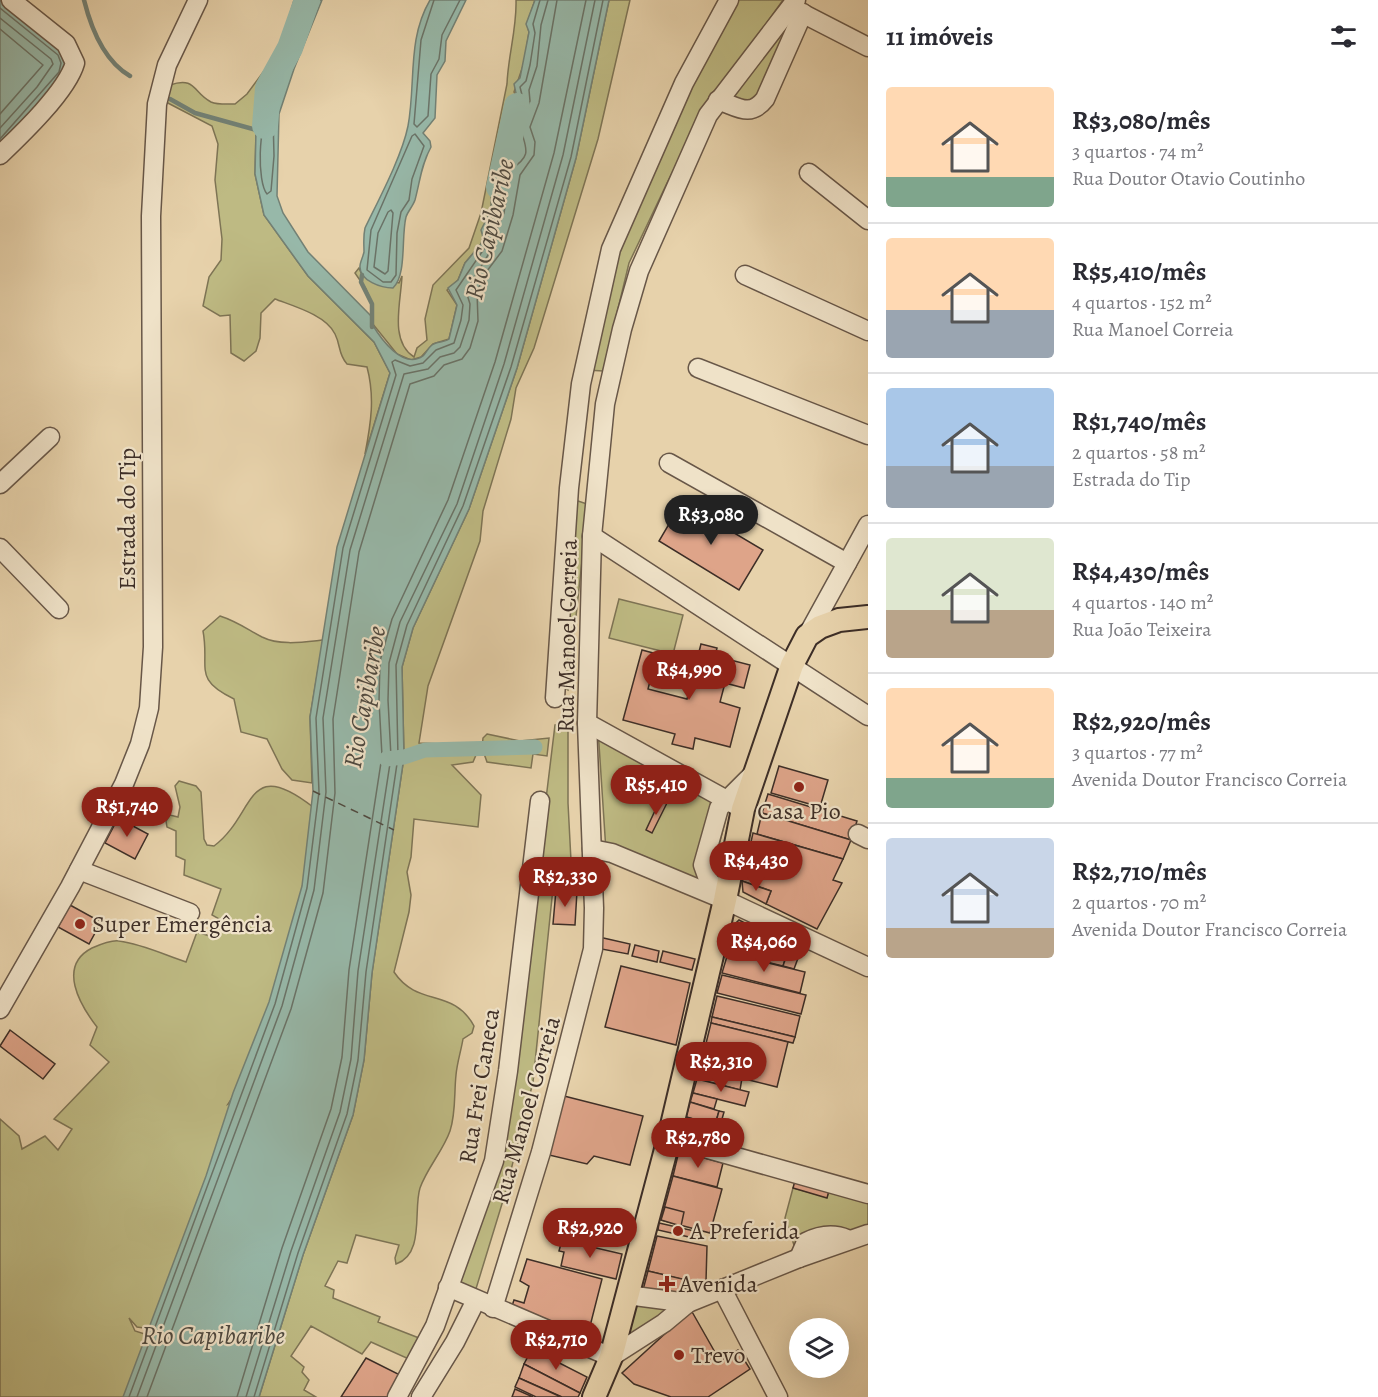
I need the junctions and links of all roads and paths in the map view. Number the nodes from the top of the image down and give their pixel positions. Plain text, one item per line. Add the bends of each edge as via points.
1 (11, 0) edge
2 (198, 0) edge
3 (729, 0) edge
4 (739, 0) edge
5 (796, 7) edge
6 (868, 47) edge
7 (718, 100) junction
8 (680, 112) dead end
9 (0, 155) edge
10 (809, 173) dead end
11 (868, 220) edge
12 (745, 275) dead end
13 (868, 331) edge
14 (698, 368) dead end
15 (868, 435) edge
16 (50, 437) dead end
17 (669, 463) dead end
18 (0, 484) edge
19 (868, 525) edge
20 (592, 536) junction
21 (0, 548) edge
22 (847, 563) junction
23 (59, 609) dead end
24 (868, 616) edge
25 (807, 636) junction
26 (792, 665) junction
27 (555, 698) dead end
28 (868, 716) edge
29 (587, 723) junction
30 (540, 801) dead end
31 (735, 804) junction
32 (592, 849) junction
33 (79, 870) junction
34 (725, 900) junction
35 (190, 913) dead end
36 (868, 968) edge
37 (0, 1009) edge
38 (669, 1138) junction
39 (868, 1194) edge
40 (868, 1234) edge
41 (448, 1287) junction
42 (722, 1289) junction
43 (627, 1295) junction
44 (477, 1300) junction
45 (688, 1303) junction
46 (493, 1308) junction
47 (610, 1358) junction
48 (397, 1397) edge
49 (421, 1397) edge
50 (594, 1397) edge
51 (778, 1397) edge

1 - 9 street via 66,44 75,63 60,89
2 - 33 street, Estrada do Tip via 167,64 157,104 151,216 153,647 149,708 124,784
3 - 27 street via 684,82 611,249 581,384 569,488
4 - 8 street via 676,109
5 - 6 street
5 - 7 street, Rua Manoel Correia
5 - 7 street via 765,99 758,108 747,110
7 - 20 street, Rua Manoel Correia via 699,132 639,271 622,329 605,404
10 - 11 street
12 - 13 street
14 - 15 street
16 - 18 street
17 - 22 street
19 - 22 street
20 - 26 street
20 - 29 street, Rua Manoel Correia
21 - 23 street
22 - 25 street
24 - 25 main road via 839,620
25 - 26 main road
26 - 28 street
26 - 31 main road via 757,770
29 - 31 street
29 - 32 street, Rua Manoel Correia
30 - 41 street, Rua Frei Caneca via 500,1131 486,1186
31 - 34 main road
32 - 34 street via 612,853
32 - 46 street, Rua Manoel Correia via 592,949 547,1130
33 - 35 street
33 - 37 street, Estrada do Tip
34 - 36 street
34 - 38 main road
38 - 39 street
38 - 43 main road
40 - 42 street
41 - 44 street
41 - 48 street, Rua Frei Caneca via 435,1326
42 - 45 street
42 - 51 street
43 - 45 street
43 - 47 main road
44 - 46 street
44 - 49 street
45 - 47 street
46 - 47 street
47 - 50 main road

